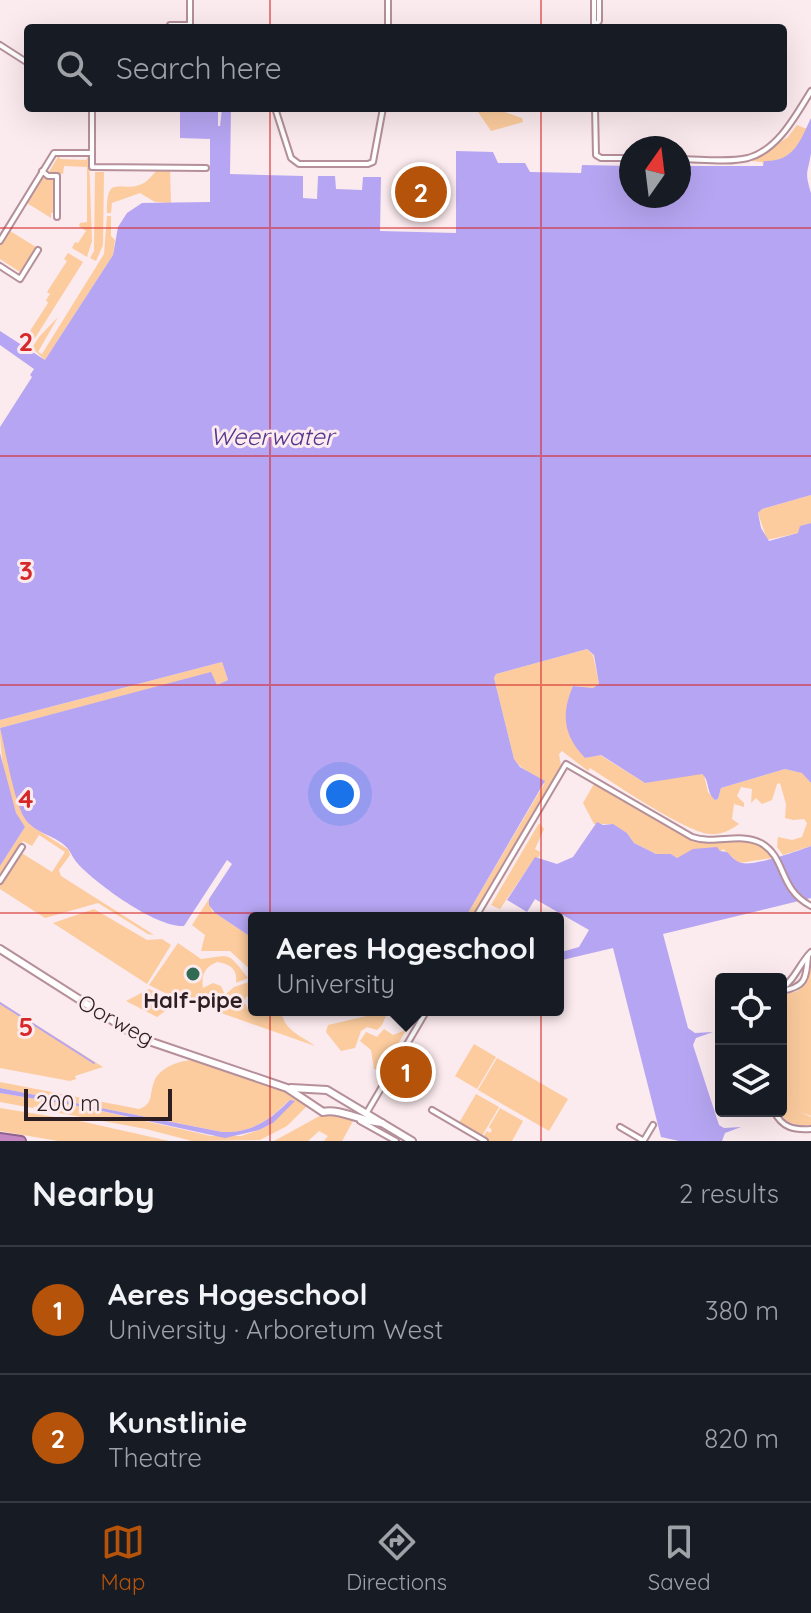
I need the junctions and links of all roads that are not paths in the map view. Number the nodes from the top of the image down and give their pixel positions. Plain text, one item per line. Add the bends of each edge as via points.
1 (190, 0) edge
2 (388, 0) edge
3 (597, 0) edge
4 (190, 24) edge
5 (388, 24) edge
6 (594, 24) edge
7 (1, 47) edge
8 (24, 61) edge
9 (811, 91) edge
10 (92, 112) edge
11 (276, 112) edge
12 (382, 112) edge
13 (595, 112) edge
14 (92, 153) junction
15 (619, 158) edge
16 (691, 159) edge
17 (206, 168) dead end
18 (42, 171) junction
19 (57, 217) dead end
20 (0, 241) edge
21 (38, 250) dead end
22 (0, 266) edge
23 (22, 847) dead end
24 (0, 881) edge
25 (811, 906) edge
26 (479, 912) edge
27 (0, 949) edge
28 (809, 954) edge
29 (787, 985) edge
30 (787, 989) edge
31 (423, 1016) edge
32 (287, 1088) junction
33 (318, 1088) junction
34 (306, 1100) junction
35 (432, 1110) dead end
36 (363, 1113) junction
37 (778, 1117) edge
38 (356, 1119) junction
39 (372, 1122) junction
40 (382, 1123) junction
41 (653, 1125) dead end
42 (620, 1127) dead end
43 (811, 1129) edge
44 (377, 1131) junction
45 (0, 1138) edge
46 (21, 1141) edge
47 (396, 1141) edge
48 (412, 1141) edge
49 (485, 1141) edge
50 (644, 1141) edge

1 - 4 street
2 - 5 street
3 - 6 street
7 - 8 street
9 - 16 street via 784,132 757,154 744,159
10 - 14 street
11 - 12 street via 291,158 299,164 373,162
13 - 15 street via 595,152 601,158
14 - 17 street via 92,167
14 - 18 street via 54,153
18 - 19 street via 57,176
18 - 20 street
21 - 22 street via 20,279
23 - 24 street
25 - 26 street via 788,888 771,851 750,839 692,837 566,764
27 - 32 street, Oorweg via 140,1038
28 - 29 street
28 - 30 street via 802,983
31 - 36 street
32 - 33 street, Oorweg
32 - 34 street, Oorweg
33 - 34 street
33 - 36 street, Oorweg
34 - 38 street, Oorweg via 323,1112 333,1110
35 - 49 street
36 - 39 street
36 - 40 street, Oorweg
37 - 43 street via 788,1127
38 - 39 street, Oorweg
38 - 44 street
39 - 40 street, Oorweg
39 - 44 street
40 - 48 street, Oorweg
41 - 50 street
42 - 50 street
44 - 47 street
45 - 46 highway

